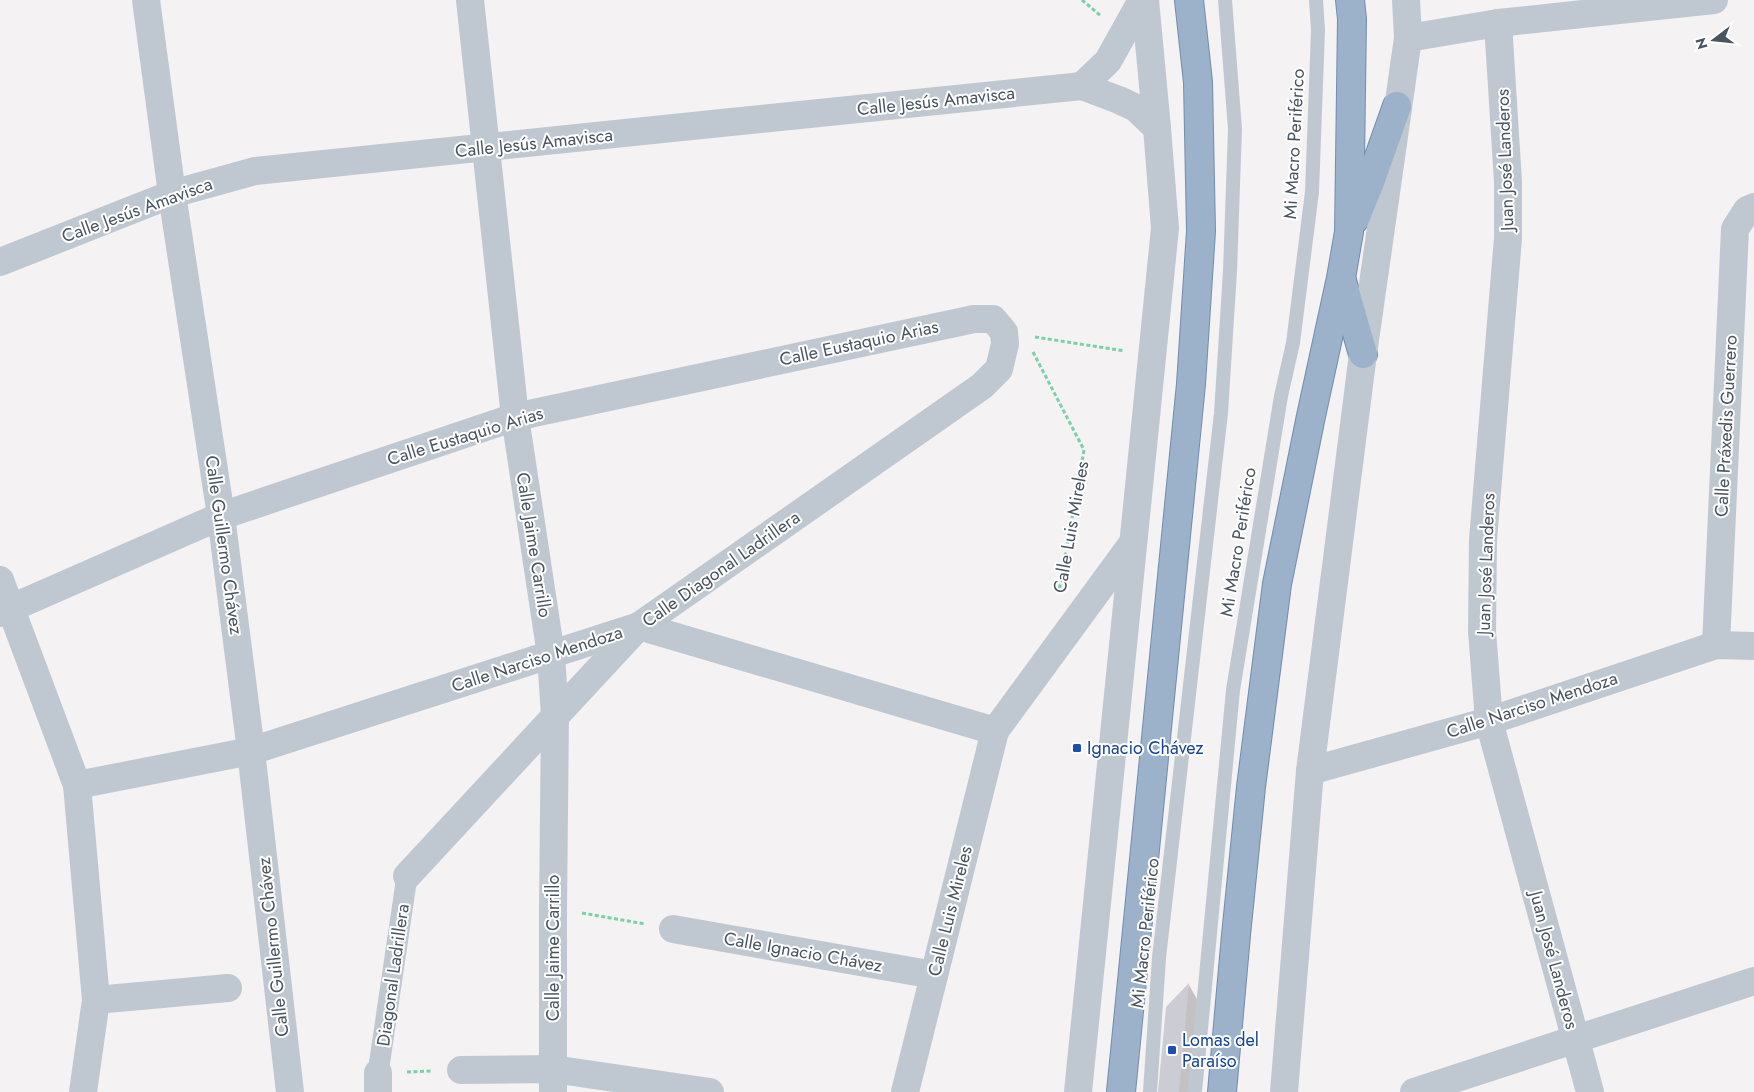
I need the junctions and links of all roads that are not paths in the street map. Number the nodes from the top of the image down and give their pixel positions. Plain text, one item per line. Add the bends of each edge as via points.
1 (146, 0) edge
2 (470, 0) edge
3 (1144, 0) edge
4 (1189, 0) edge
5 (1225, 0) edge
6 (1316, 0) edge
7 (1350, 0) edge
8 (1406, 0) edge
9 (1714, 0) edge
10 (1498, 23) junction
11 (1408, 38) junction
12 (1082, 86) junction
13 (1397, 106) junction
14 (1158, 128) junction
15 (487, 148) junction
16 (172, 194) junction
17 (1751, 208) edge
18 (1349, 232) junction
19 (0, 262) edge
20 (1341, 278) junction
21 (1004, 332) joint
22 (1363, 354) junction
23 (515, 417) junction
24 (221, 516) junction
25 (1133, 543) junction
26 (0, 580) edge
27 (5, 611) edge
28 (639, 626) junction
29 (1716, 645) junction
30 (1754, 646) edge
31 (551, 655) junction
32 (555, 716) junction
33 (1489, 721) junction
34 (996, 731) junction
35 (251, 751) junction
36 (1310, 771) junction
37 (77, 785) junction
38 (407, 876) joint
39 (672, 929) road end
40 (934, 975) junction
41 (1754, 982) edge
42 (228, 988) dead end
43 (96, 1000) junction
44 (1576, 1039) junction
45 (461, 1070) road end
46 (553, 1081) edge
47 (378, 1083) edge
48 (83, 1092) edge
49 (290, 1092) edge
50 (710, 1092) edge
51 (905, 1092) edge
52 (1078, 1092) edge
53 (1121, 1092) edge
54 (1150, 1092) edge
55 (1195, 1092) edge
56 (1222, 1092) edge
57 (1284, 1092) edge
58 (1414, 1092) edge
59 (1590, 1092) edge

1 - 16 street, Calle Guillermo Chávez
2 - 15 street, Calle Jaime Carrillo
3 - 12 street via 1108,61
3 - 14 street
4 - 53 highway via 1198,82 1199,260 1191,384
5 - 54 lane, Mi Macro Periférico via 1235,129 1221,413 1159,958
6 - 55 lane, Mi Macro Periférico via 1318,30 1312,192 1293,343 1281,396 1232,690
7 - 18 highway
8 - 11 street
9 - 10 street
10 - 11 street
10 - 33 street, Juan José Landeros via 1508,182 1508,238 1483,540 1482,631
11 - 13 street
12 - 14 street via 1136,108
12 - 15 street, Calle Jesús Amavisca
13 - 18 highway
13 - 22 street
14 - 25 street via 1164,228
15 - 16 street, Calle Jesús Amavisca via 255,171
15 - 23 street, Calle Jaime Carrillo
16 - 19 street, Calle Jesús Amavisca
16 - 24 street, Calle Guillermo Chávez
17 - 29 street, Calle Práxedis Guerrero via 1735,229
18 - 20 highway
20 - 22 highway
20 - 56 highway via 1278,584 1250,797
21 - 23 street, Calle Eustaquio Arias via 993,319 974,319
21 - 28 street, Calle Diagonal Ladrillera via 1005,344 999,369 982,386
22 - 36 street
23 - 24 street, Calle Eustaquio Arias
23 - 31 street, Calle Jaime Carrillo
24 - 27 street, Calle Eustaquio Arias
24 - 35 street, Calle Guillermo Chávez
25 - 34 street
25 - 52 street
26 - 27 street
27 - 37 street
28 - 31 street, Calle Narciso Mendoza
28 - 32 street, Calle Diagonal Ladrillera
28 - 34 street, Calle Narciso Mendoza
29 - 30 street, Calle Narciso Mendoza
29 - 33 street, Calle Narciso Mendoza
31 - 32 street, Calle Jaime Carrillo
31 - 35 street, Calle Narciso Mendoza
32 - 38 street, Calle Diagonal Ladrillera
32 - 46 street, Calle Jaime Carrillo
33 - 36 street, Calle Narciso Mendoza
33 - 44 street, Juan José Landeros
34 - 40 street, Calle Luis Mireles
35 - 37 street, Calle Narciso Mendoza
35 - 49 street, Calle Guillermo Chávez
36 - 57 street
37 - 43 street
38 - 47 street, Diagonal Ladrillera
39 - 40 street, Calle Ignacio Chávez
40 - 51 street, Calle Luis Mireles
41 - 44 street
42 - 43 street
43 - 48 street
44 - 58 street
44 - 59 street, Juan José Landeros
45 - 46 street
46 - 50 street

